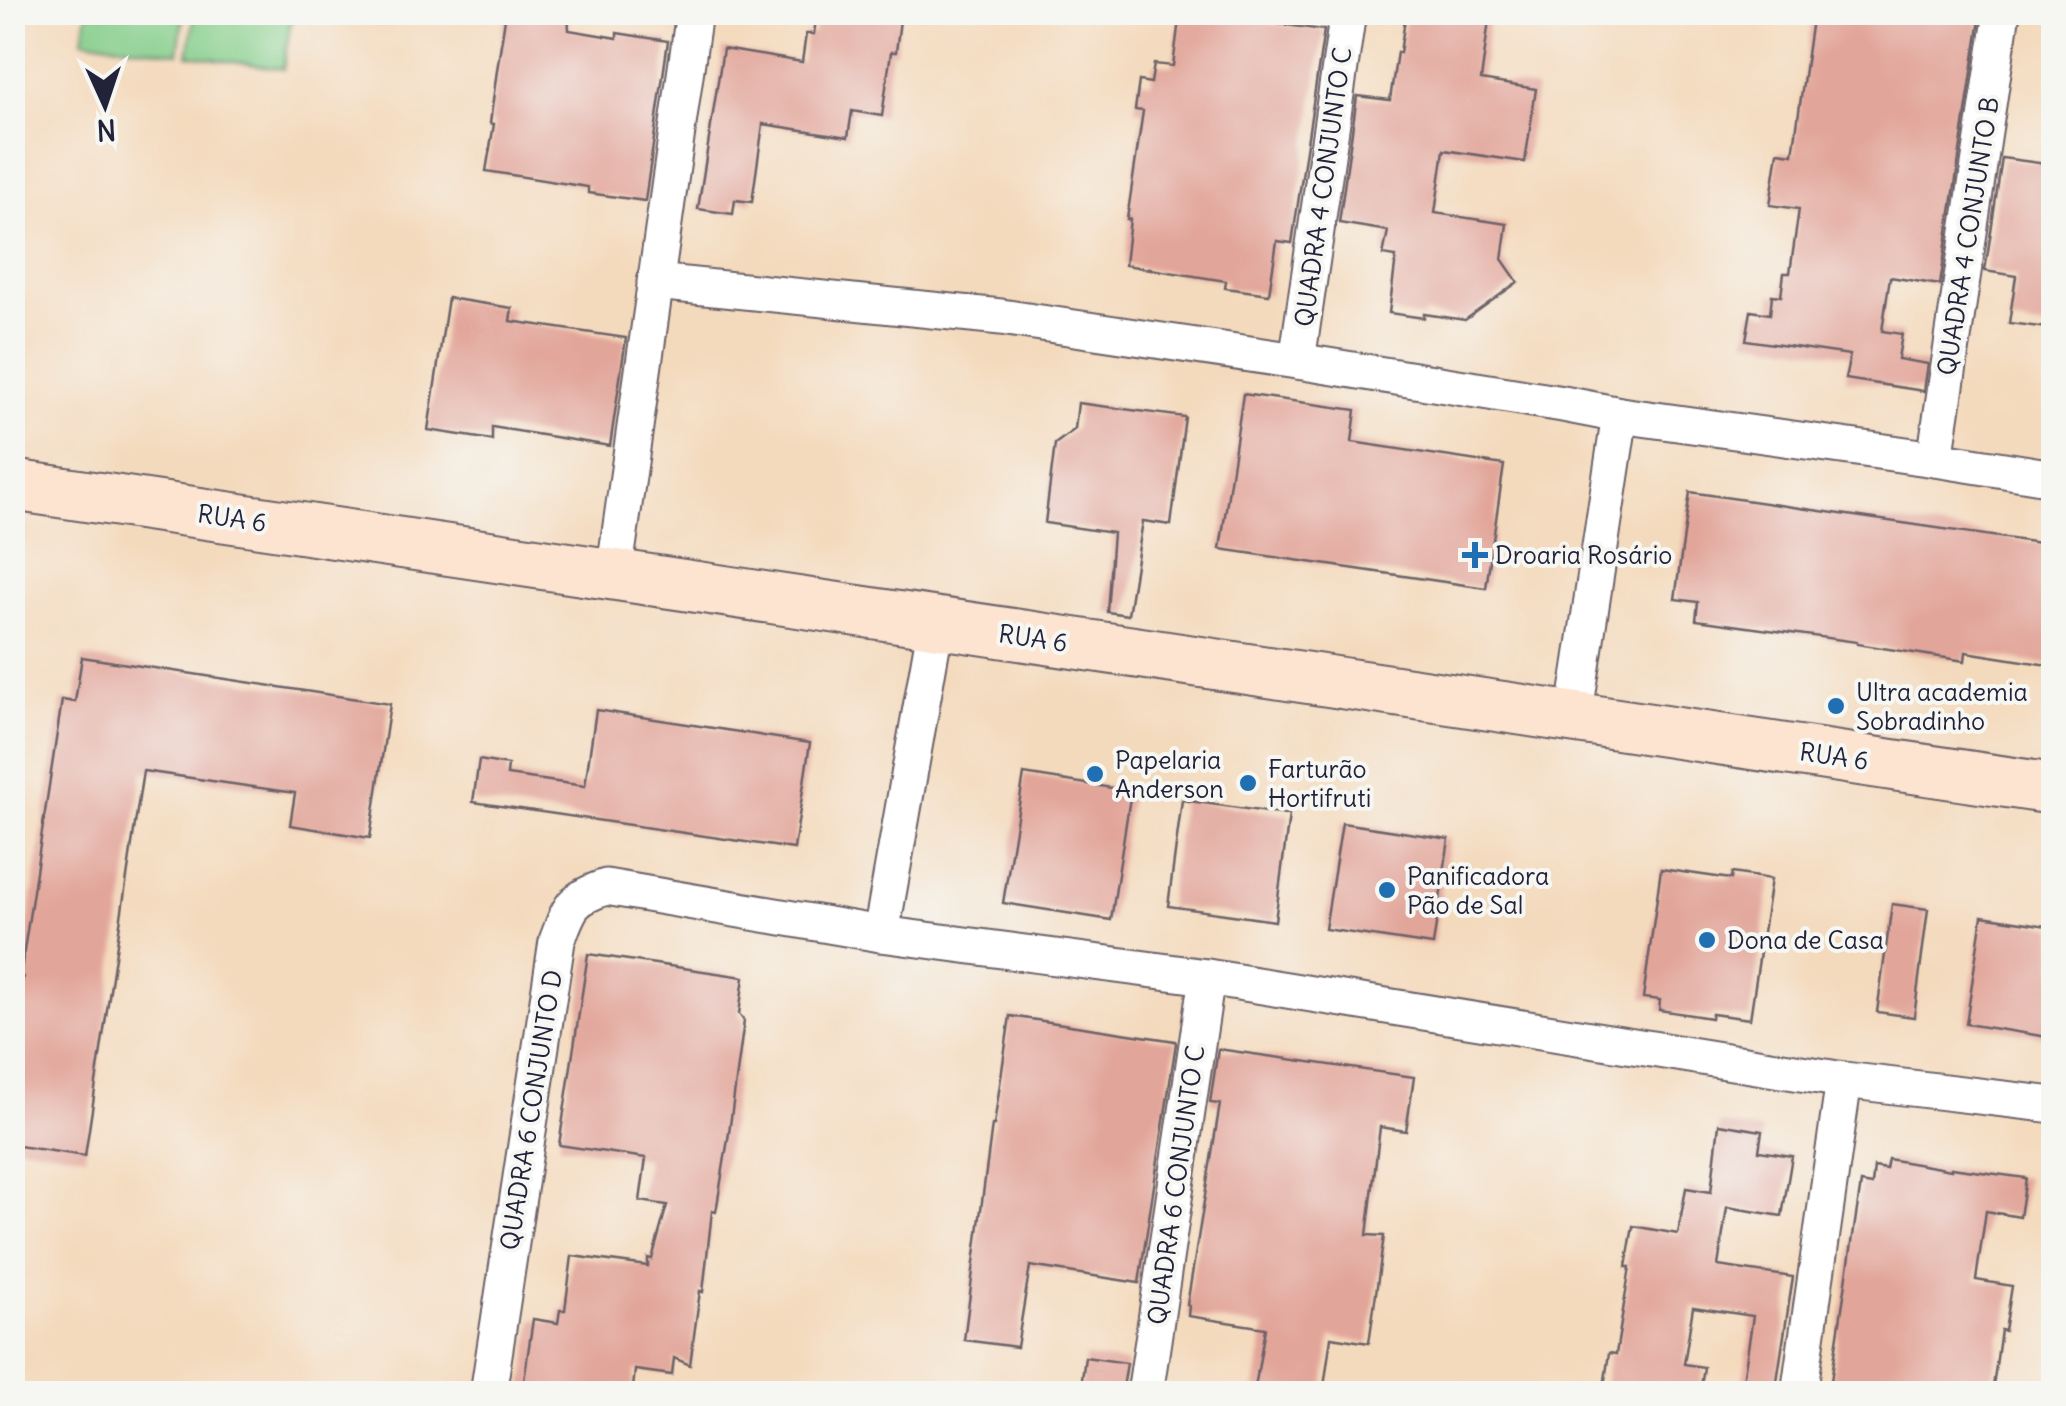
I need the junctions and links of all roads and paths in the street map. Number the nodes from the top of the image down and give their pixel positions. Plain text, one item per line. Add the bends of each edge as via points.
1 (694, 12) edge
2 (1348, 12) edge
3 (2002, 12) edge
4 (655, 282) junction
5 (1297, 361) junction
6 (1620, 416) junction
7 (1935, 459) junction
8 (2054, 478) edge
9 (12, 486) edge
10 (614, 575) junction
11 (936, 623) junction
12 (1574, 718) junction
13 (2054, 789) edge
14 (881, 934) junction
15 (1206, 978) junction
16 (1844, 1080) junction
17 (2054, 1104) edge
18 (488, 1394) edge
19 (1146, 1394) edge
20 (1799, 1394) edge

1 - 4 street
2 - 5 street, QUADRA 4 CONJUNTO C
3 - 7 street, QUADRA 4 CONJUNTO B
4 - 5 street via 1001,317
4 - 10 street
5 - 6 street
6 - 7 street
6 - 12 street
7 - 8 street
9 - 10 street, RUA 6
10 - 11 street, RUA 6
11 - 12 street, RUA 6
11 - 14 street
12 - 13 street, RUA 6
14 - 15 street
14 - 18 street, QUADRA 6 CONJUNTO D via 606,887 569,908 558,941
15 - 16 street
15 - 19 street, QUADRA 6 CONJUNTO C
16 - 17 street
16 - 20 street

